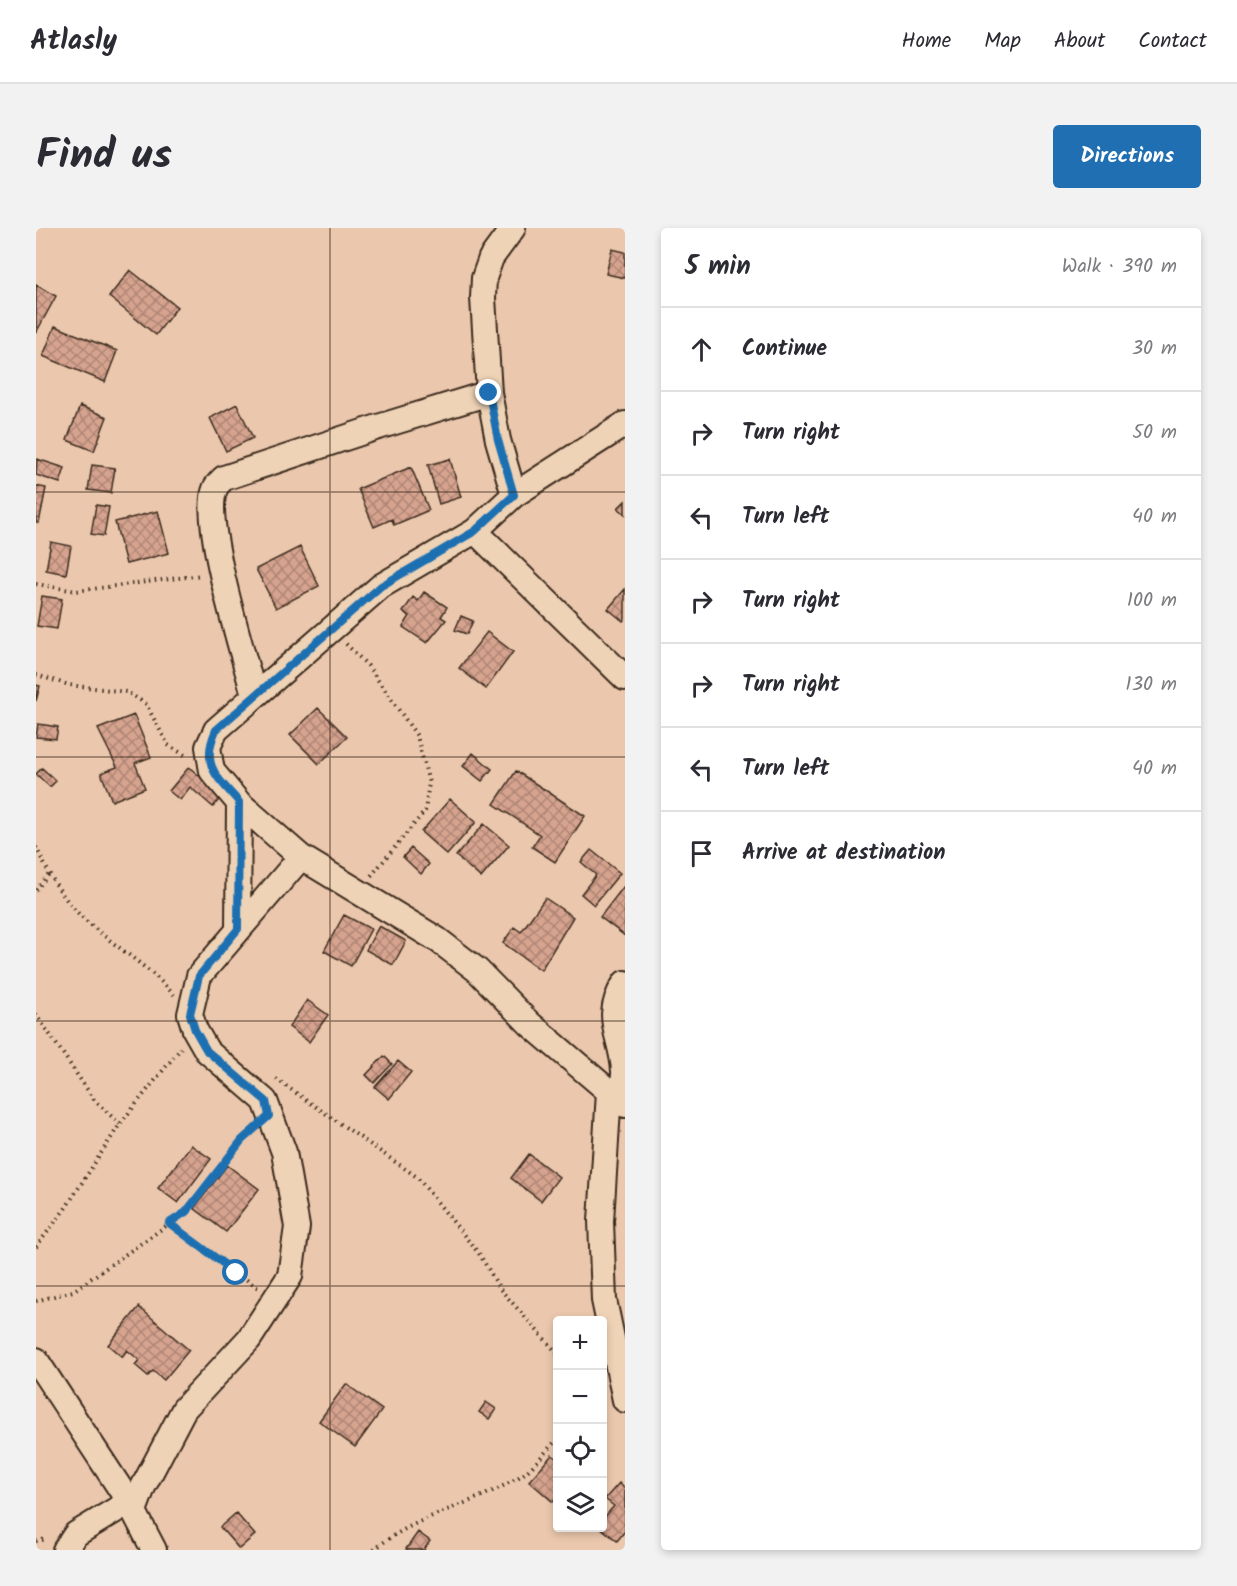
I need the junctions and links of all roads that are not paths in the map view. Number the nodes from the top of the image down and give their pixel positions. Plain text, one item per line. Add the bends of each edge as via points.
1 (513, 228) edge
2 (489, 393) junction
3 (625, 424) edge
4 (514, 495) junction
5 (475, 531) junction
6 (625, 678) edge
7 (254, 695) junction
8 (239, 802) junction
9 (301, 857) junction
10 (238, 929) junction
11 (625, 983) edge
12 (617, 1098) edge
13 (36, 1360) edge
14 (625, 1400) edge
15 (132, 1506) junction
16 (65, 1550) edge
17 (154, 1550) edge

1 - 2 street via 490,258 484,278
2 - 4 street
2 - 7 street via 224,478 215,488 212,514 222,573
3 - 4 street
4 - 5 street
5 - 6 street
5 - 7 street via 381,586
7 - 8 street via 216,730 208,747 212,771
8 - 9 street
8 - 10 street
9 - 10 street
9 - 12 street via 438,940 477,970 530,1024
10 - 15 street via 199,976 192,1022 207,1051 266,1101 284,1152 297,1227 290,1276 249,1339 184,1408
11 - 12 street via 616,997 613,1019 624,1072
12 - 14 street via 601,1221 604,1300
13 - 15 street
15 - 16 street via 76,1534
15 - 17 street

